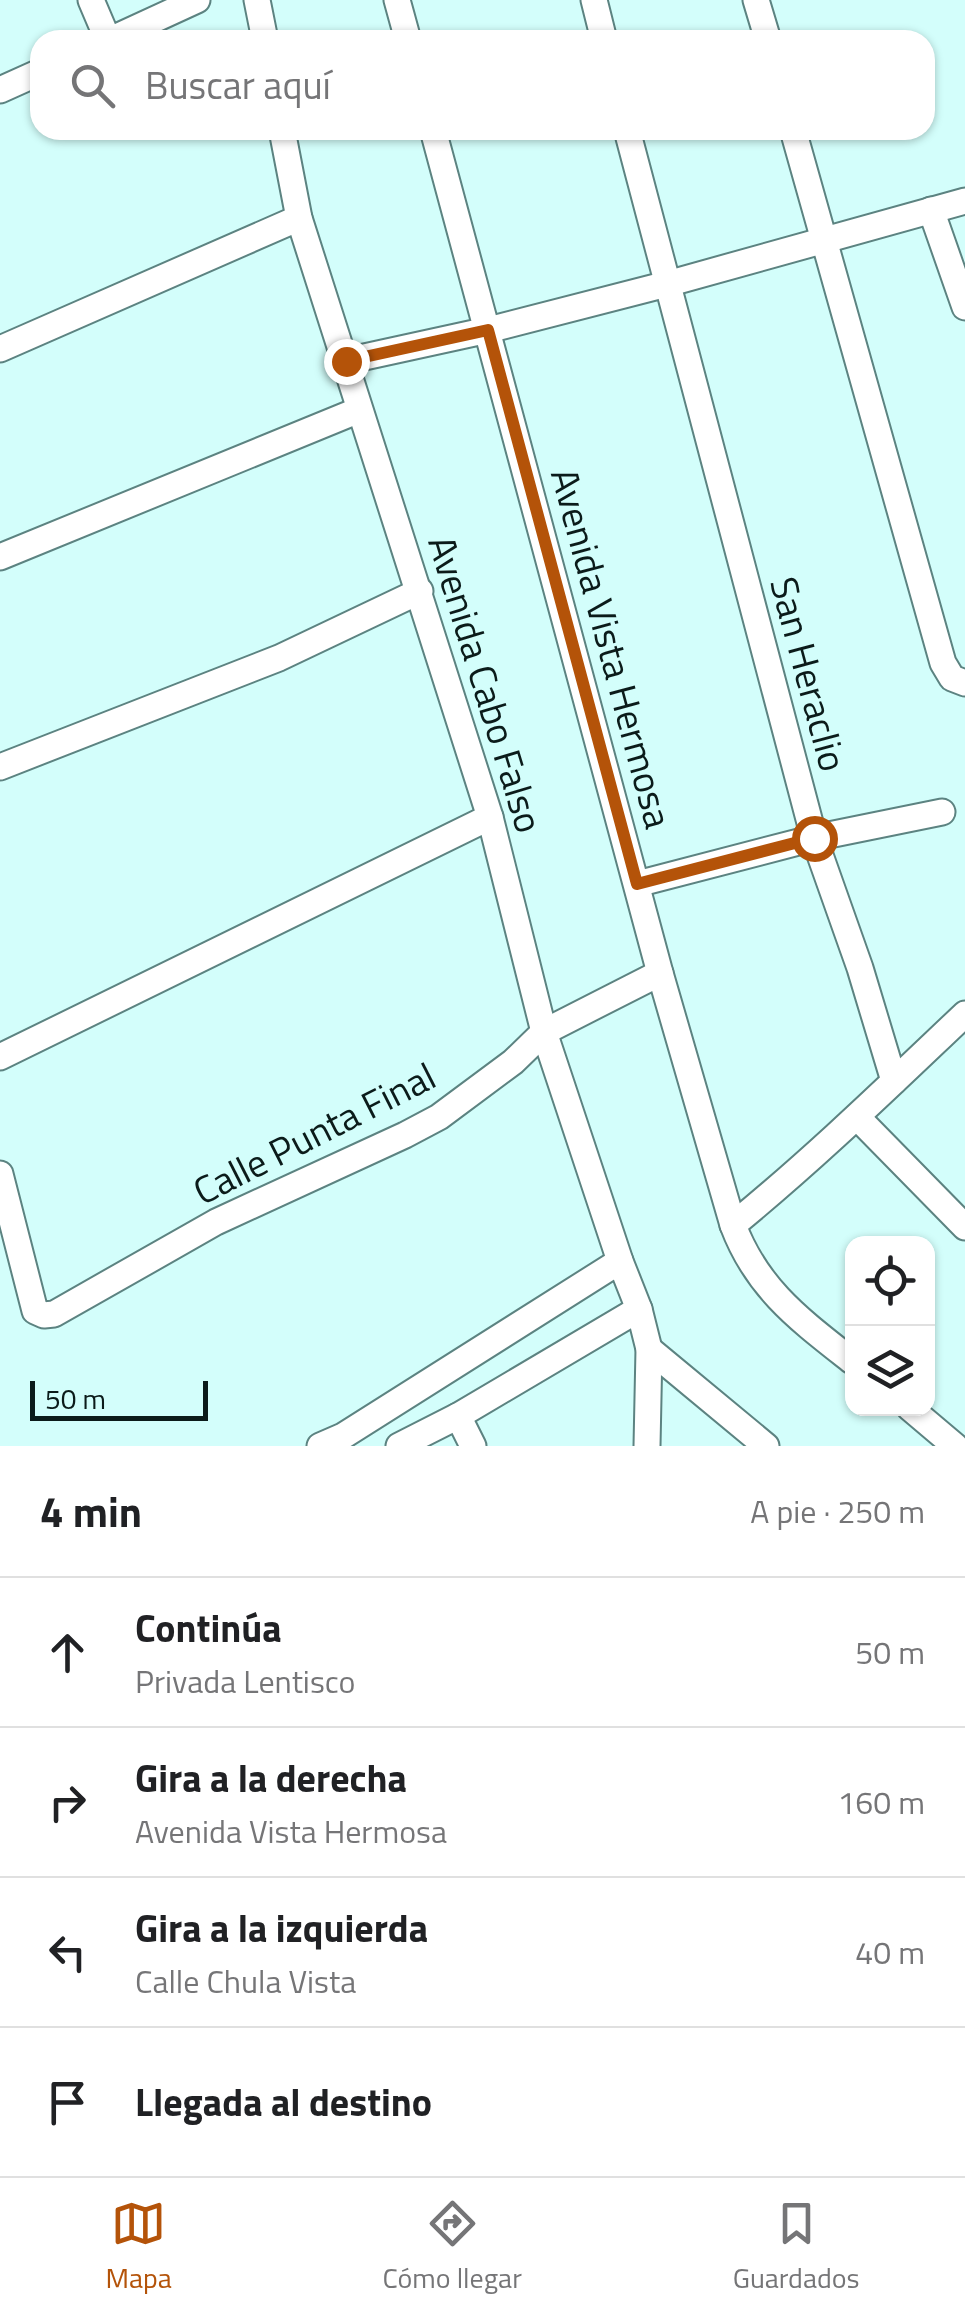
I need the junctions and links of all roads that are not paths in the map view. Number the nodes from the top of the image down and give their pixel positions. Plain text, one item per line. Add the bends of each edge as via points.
1 (90, 0) edge
2 (197, 0) edge
3 (257, 0) edge
4 (397, 0) edge
5 (594, 0) edge
6 (756, 0) edge
7 (104, 30) edge
8 (131, 30) edge
9 (262, 30) edge
10 (405, 30) edge
11 (602, 30) edge
12 (765, 30) edge
13 (30, 76) edge
14 (0, 90) edge
15 (284, 140) edge
16 (436, 140) edge
17 (630, 140) edge
18 (796, 140) edge
19 (965, 202) edge
20 (931, 210) junction
21 (299, 218) junction
22 (824, 240) junction
23 (666, 284) junction
24 (965, 306) edge
25 (488, 330) junction
26 (0, 350) edge
27 (346, 361) junction
28 (359, 410) junction
29 (0, 558) edge
30 (420, 592) junction
31 (965, 683) edge
32 (0, 766) edge
33 (942, 812) dead end
34 (490, 817) junction
35 (814, 838) junction
36 (637, 884) junction
37 (660, 972) junction
38 (965, 1014) edge
39 (544, 1032) junction
40 (0, 1058) edge
41 (894, 1081) junction
42 (857, 1116) junction
43 (0, 1174) edge
44 (733, 1225) junction
45 (965, 1227) edge
46 (620, 1260) junction
47 (639, 1309) junction
48 (650, 1349) junction
49 (845, 1355) edge
50 (458, 1416) junction
51 (919, 1416) edge
52 (320, 1446) edge
53 (399, 1446) edge
54 (474, 1446) edge
55 (647, 1446) edge
56 (766, 1446) edge
57 (954, 1446) edge

1 - 7 street
2 - 8 street
3 - 9 street
4 - 10 street
5 - 11 street
6 - 12 street
13 - 14 street
15 - 21 street, Avenida Cabo Falso
16 - 25 street, Avenida Vista Hermosa
17 - 23 street, San Heraclio
18 - 22 street
19 - 20 street
20 - 22 street
20 - 24 street
21 - 26 street
21 - 27 street, Avenida Cabo Falso
22 - 23 street
22 - 31 street via 943,662 952,678
23 - 25 street
23 - 35 street, San Heraclio
25 - 27 street
25 - 36 street, Avenida Vista Hermosa
27 - 28 street, Avenida Cabo Falso
28 - 29 street
28 - 30 street, Avenida Cabo Falso
30 - 32 street via 279,658
30 - 34 street, Avenida Cabo Falso
33 - 35 street
34 - 39 street, Avenida Cabo Falso
34 - 40 street
35 - 36 street
35 - 41 street, San Heraclio
36 - 37 street, Avenida Vista Hermosa
37 - 39 street, Calle Punta Final
37 - 44 street, Avenida Vista Hermosa
38 - 41 street
39 - 43 street, Calle Punta Final via 513,1062 406,1135 216,1222 54,1314 35,1310
39 - 46 street, Avenida Cabo Falso
41 - 42 street
42 - 44 street
42 - 45 street
44 - 49 street, Avenida Vista Hermosa via 743,1252 782,1304
46 - 47 street, Avenida Cabo Falso
46 - 52 street
47 - 48 street, Avenida Cabo Falso
47 - 50 street
48 - 55 street, Avenida Cabo Falso
48 - 56 street
50 - 53 street
50 - 54 street
51 - 57 street

